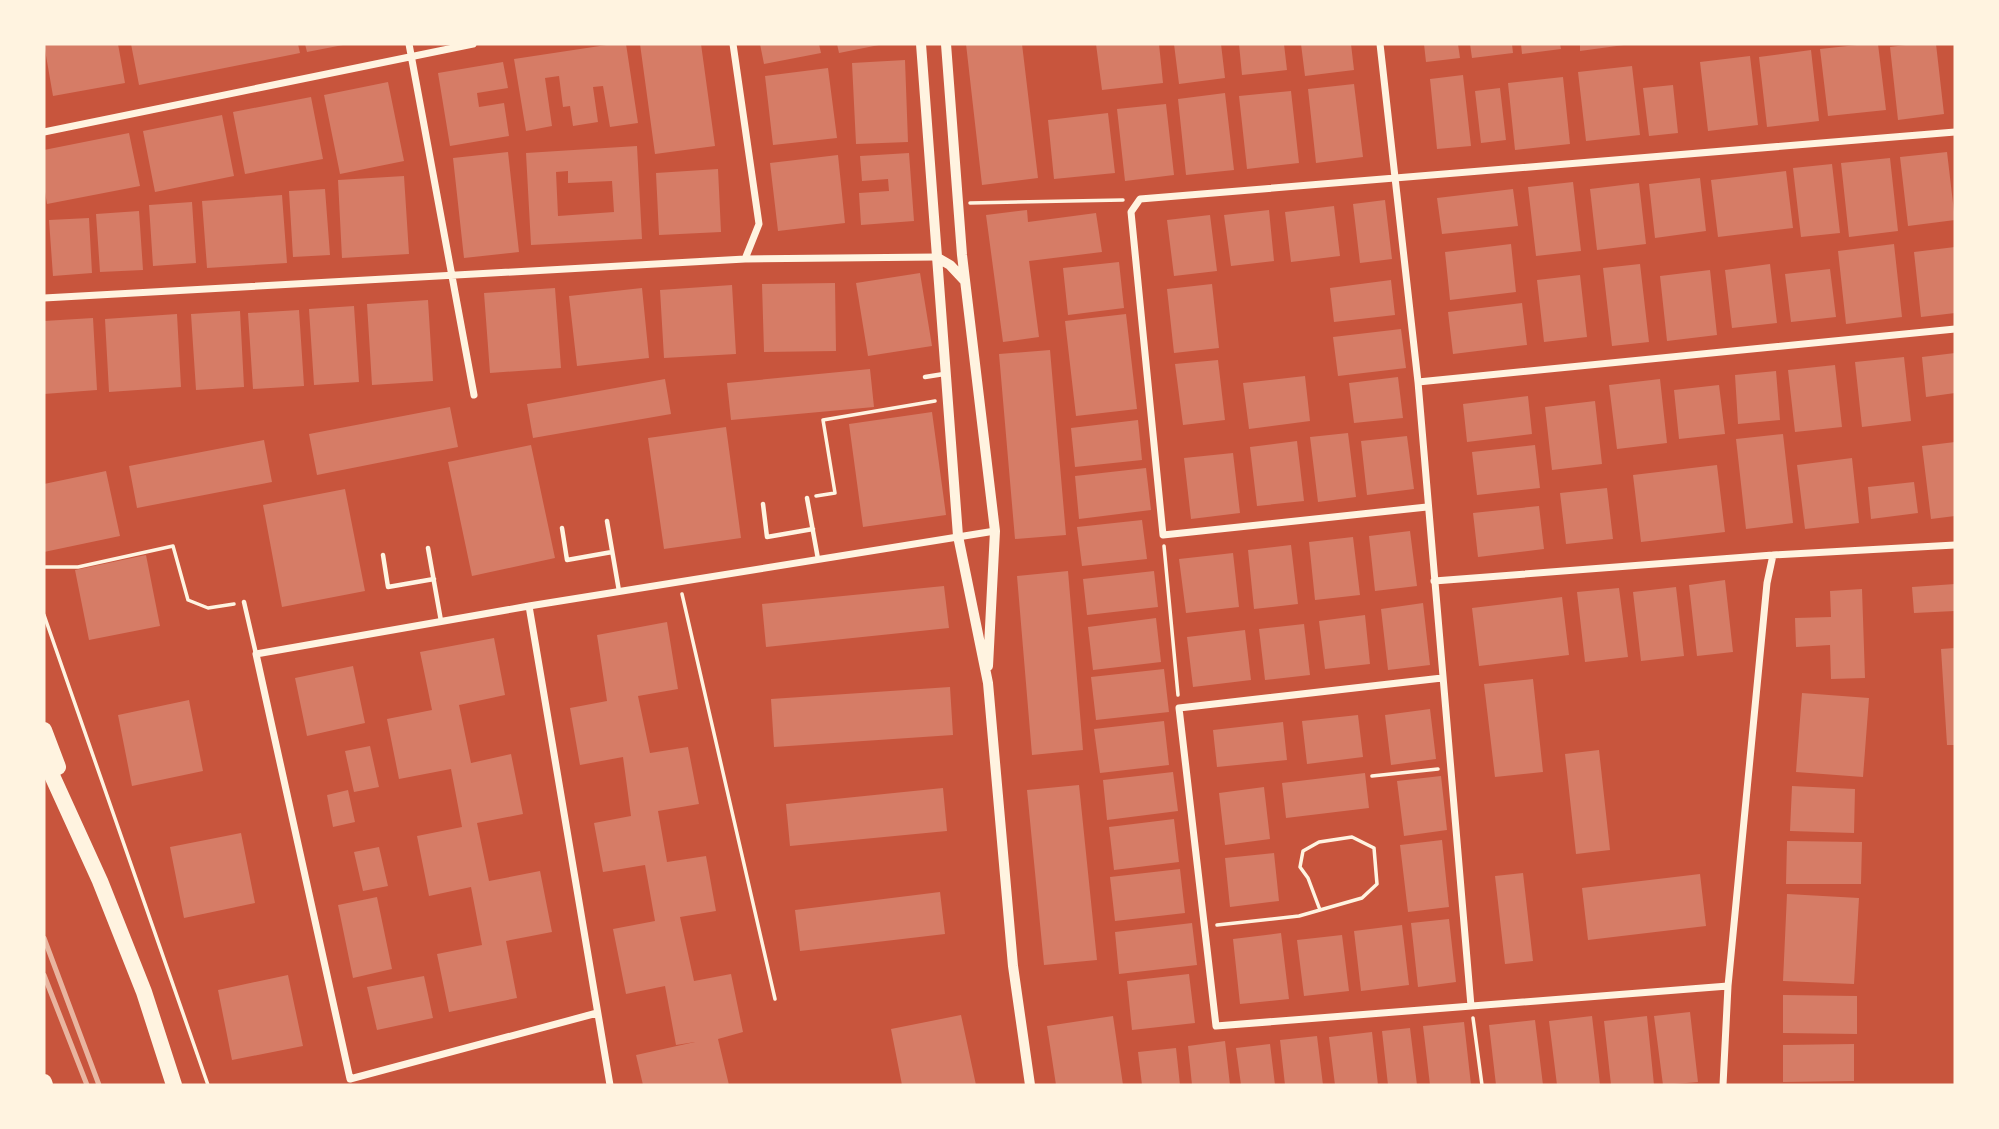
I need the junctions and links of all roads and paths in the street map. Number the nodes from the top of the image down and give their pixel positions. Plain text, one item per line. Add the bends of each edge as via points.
1 (409, 44) edge
2 (473, 44) edge
3 (733, 44) edge
4 (921, 44) edge
5 (946, 44) edge
6 (1380, 44) edge
7 (411, 55) junction
8 (44, 132) edge
9 (1955, 132) edge
10 (1395, 177) junction
11 (1140, 199) junction
12 (958, 203) junction
13 (936, 257) junction
14 (745, 259) junction
15 (452, 276) junction
16 (965, 281) junction
17 (44, 298) edge
18 (1955, 330) edge
19 (945, 373) junction
20 (925, 377) dead end
21 (1418, 382) junction
22 (474, 395) dead end
23 (947, 398) junction
24 (807, 498) joint
25 (763, 504) dead end
26 (1427, 507) junction
27 (607, 521) dead end
28 (562, 528) dead end
29 (813, 529) junction
30 (995, 531) junction
31 (1163, 535) junction
32 (958, 536) junction
33 (1955, 545) edge
34 (428, 548) dead end
35 (612, 552) junction
36 (383, 555) dead end
37 (1773, 555) junction
38 (1764, 556) junction
39 (818, 559) junction
40 (44, 567) edge
41 (434, 579) junction
42 (680, 581) junction
43 (1434, 581) junction
44 (1767, 583) junction
45 (619, 591) junction
46 (244, 602) joint
47 (529, 606) junction
48 (44, 615) edge
49 (441, 621) junction
50 (256, 654) junction
51 (1442, 678) junction
52 (988, 683) junction
53 (1179, 708) junction
54 (44, 730) edge
55 (44, 758) edge
56 (1451, 767) junction
57 (1372, 776) dead end
58 (100, 881) junction
59 (1320, 910) junction
60 (1204, 926) junction
61 (1728, 986) junction
62 (775, 999) dead end
63 (1471, 1006) junction
64 (597, 1013) junction
65 (174, 1085) edge
66 (208, 1085) edge
67 (610, 1085) edge
68 (1030, 1085) edge
69 (1482, 1085) edge
70 (1723, 1085) edge

1 - 7 street
2 - 7 street
3 - 14 street via 759,224
4 - 13 street
5 - 12 street
6 - 10 street
7 - 8 street
7 - 15 street
9 - 10 street
10 - 11 street
10 - 21 street
11 - 12 path
11 - 31 street via 1131,212
12 - 16 street
13 - 14 street
13 - 16 street
13 - 19 street
14 - 15 street
15 - 17 street
15 - 22 street
16 - 30 street
18 - 21 street
19 - 20 lane
19 - 23 street
21 - 26 street
23 - 24 path via 823,420 835,493
23 - 32 street
24 - 29 lane
25 - 29 lane via 767,537
26 - 31 street
26 - 43 street
27 - 35 lane
28 - 35 lane via 567,560
29 - 39 lane
30 - 32 street
30 - 52 street
31 - 53 path
32 - 39 street
32 - 52 street
33 - 37 street
34 - 41 lane
35 - 45 lane
36 - 41 lane via 388,587
37 - 38 street
37 - 44 street
38 - 43 street
38 - 44 street
39 - 42 street
40 - 46 path via 78,567 173,546 188,600 208,608
41 - 49 lane
42 - 45 street
42 - 62 path
43 - 51 street
44 - 61 street
45 - 47 street
46 - 50 lane
47 - 49 street
47 - 64 street
48 - 66 path
49 - 50 street
50 - 64 street via 350,1079
51 - 53 street
51 - 56 street
52 - 68 street via 1013,966
53 - 60 street
54 - 58 highway
55 - 58 highway
56 - 57 path
56 - 63 street
58 - 65 highway via 144,992
59 - 59 path via 1362,898 1377,884 1374,848 1352,836 1319,842 1303,851 1300,867
59 - 60 path
60 - 63 street via 1216,1027
61 - 63 street
61 - 70 street
63 - 69 path
64 - 67 street

